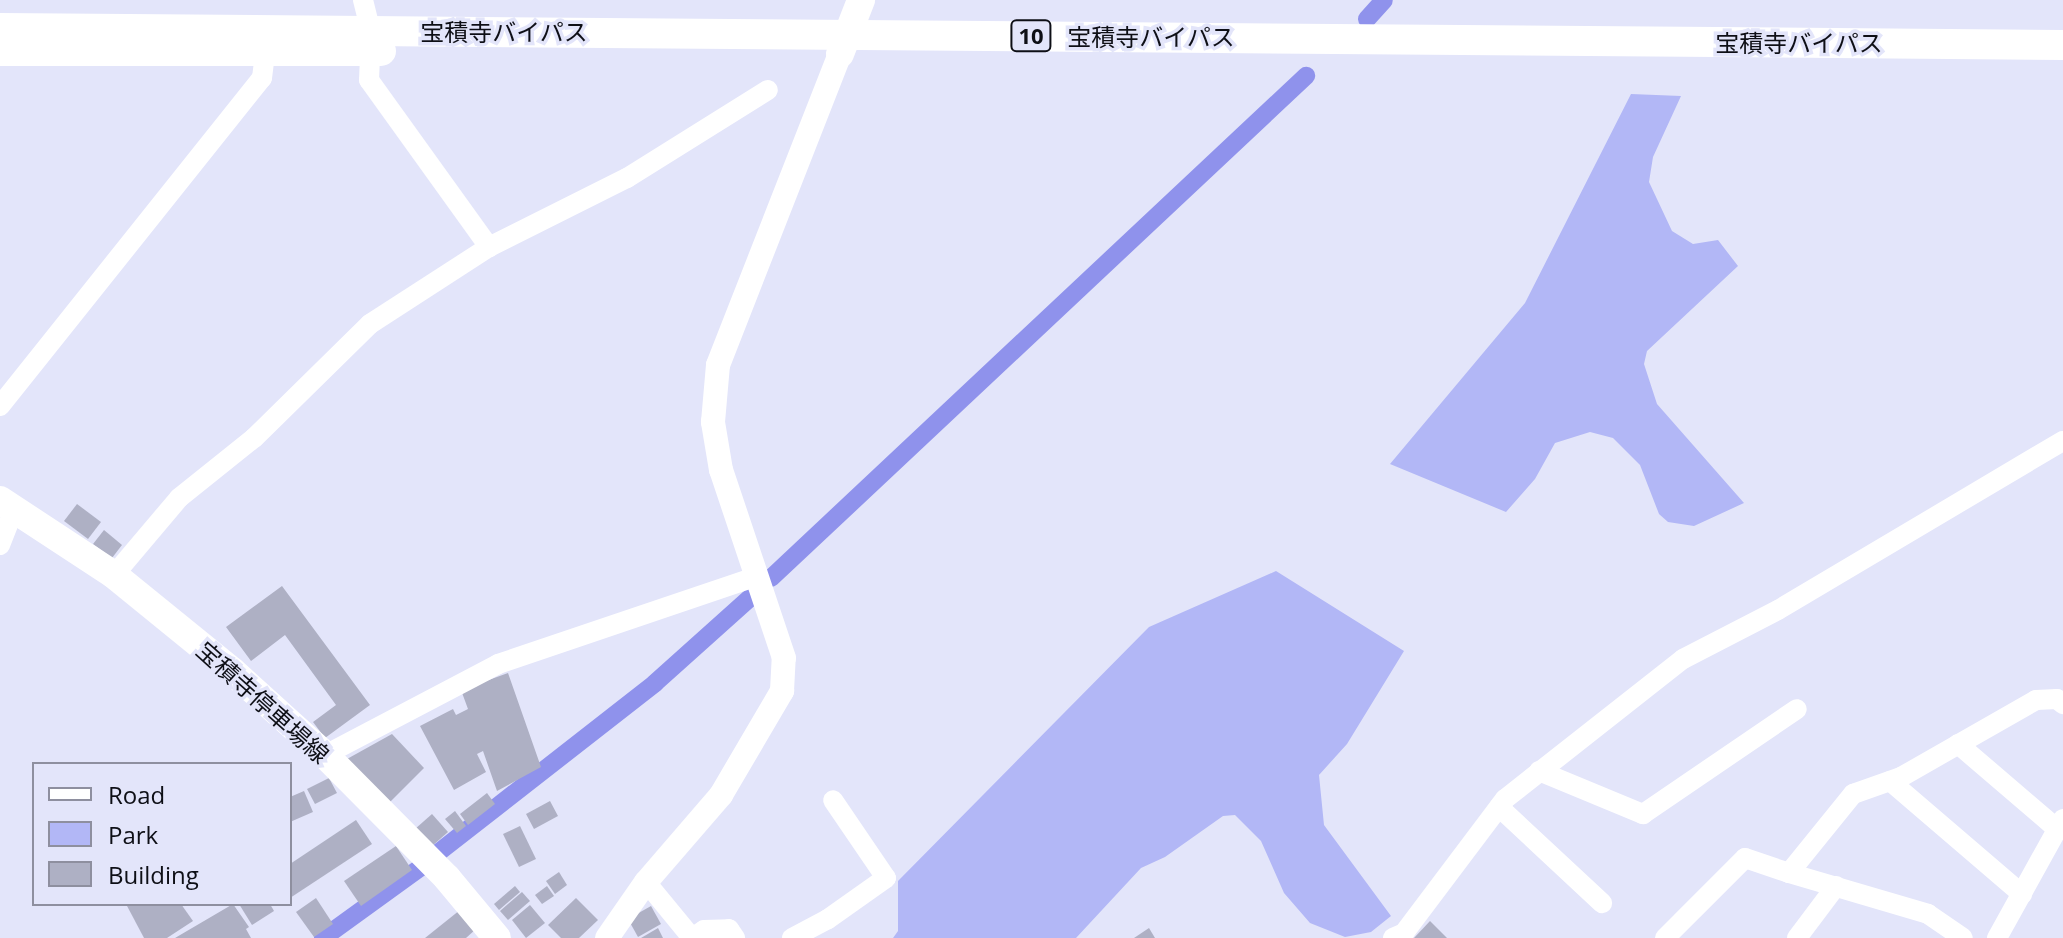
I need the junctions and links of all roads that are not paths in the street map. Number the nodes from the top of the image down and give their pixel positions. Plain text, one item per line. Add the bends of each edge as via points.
1 (363, 0) edge
2 (861, 0) edge
3 (0, 28) edge
4 (372, 41) junction
5 (844, 44) junction
6 (2063, 45) edge
7 (0, 51) edge
8 (265, 52) junction
9 (2063, 62) edge
10 (768, 90) dead end
11 (489, 247) junction
12 (0, 406) edge
13 (2063, 441) edge
14 (8, 503) edge
15 (0, 545) edge
16 (114, 575) junction
17 (755, 577) junction
18 (2063, 704) edge
19 (1797, 709) dead end
20 (1958, 744) junction
21 (325, 755) junction
22 (1539, 771) junction
23 (1890, 781) junction
24 (833, 800) dead end
25 (1499, 807) junction
26 (2060, 824) edge
27 (1789, 873) junction
28 (646, 882) junction
29 (1836, 886) junction
30 (2022, 894) junction
31 (1602, 903) dead end
32 (497, 938) edge
33 (607, 938) edge
34 (735, 938) edge
35 (792, 938) edge
36 (1393, 938) edge
37 (1665, 938) edge
38 (1797, 938) edge
39 (1963, 938) edge
40 (1997, 938) edge

1 - 4 street
2 - 5 main road
3 - 4 main road, 宝積寺バイパス / 10
4 - 5 main road, 宝積寺バイパス / 10
4 - 8 main road, 宝積寺バイパス / 10
4 - 11 street via 369,80
5 - 6 main road, 宝積寺バイパス / 10
5 - 9 main road, 宝積寺バイパス / 10
5 - 17 street via 718,365 713,422 719,458
7 - 8 main road, 宝積寺バイパス / 10
8 - 12 street via 262,78
10 - 11 street via 627,178
11 - 16 street via 370,324 254,438 179,498
13 - 22 street via 1778,610 1683,659
14 - 15 street
14 - 16 main road, 宝積寺停車場線
16 - 21 main road, 宝積寺停車場線
17 - 21 street via 498,664
17 - 28 street via 784,658 782,691 721,795
18 - 20 street via 2057,699 2036,700
19 - 22 street via 1643,814
20 - 23 street
20 - 26 street
21 - 32 main road, 宝積寺停車場線 via 447,878
22 - 25 street
23 - 27 street via 1853,794
23 - 30 street
24 - 35 street via 886,878
25 - 31 street
25 - 36 street via 1404,933
26 - 30 street
27 - 29 street
27 - 37 street via 1745,858
28 - 33 street
28 - 34 street via 692,938 704,930 729,929
29 - 38 street
29 - 39 street via 1928,914
30 - 40 street

